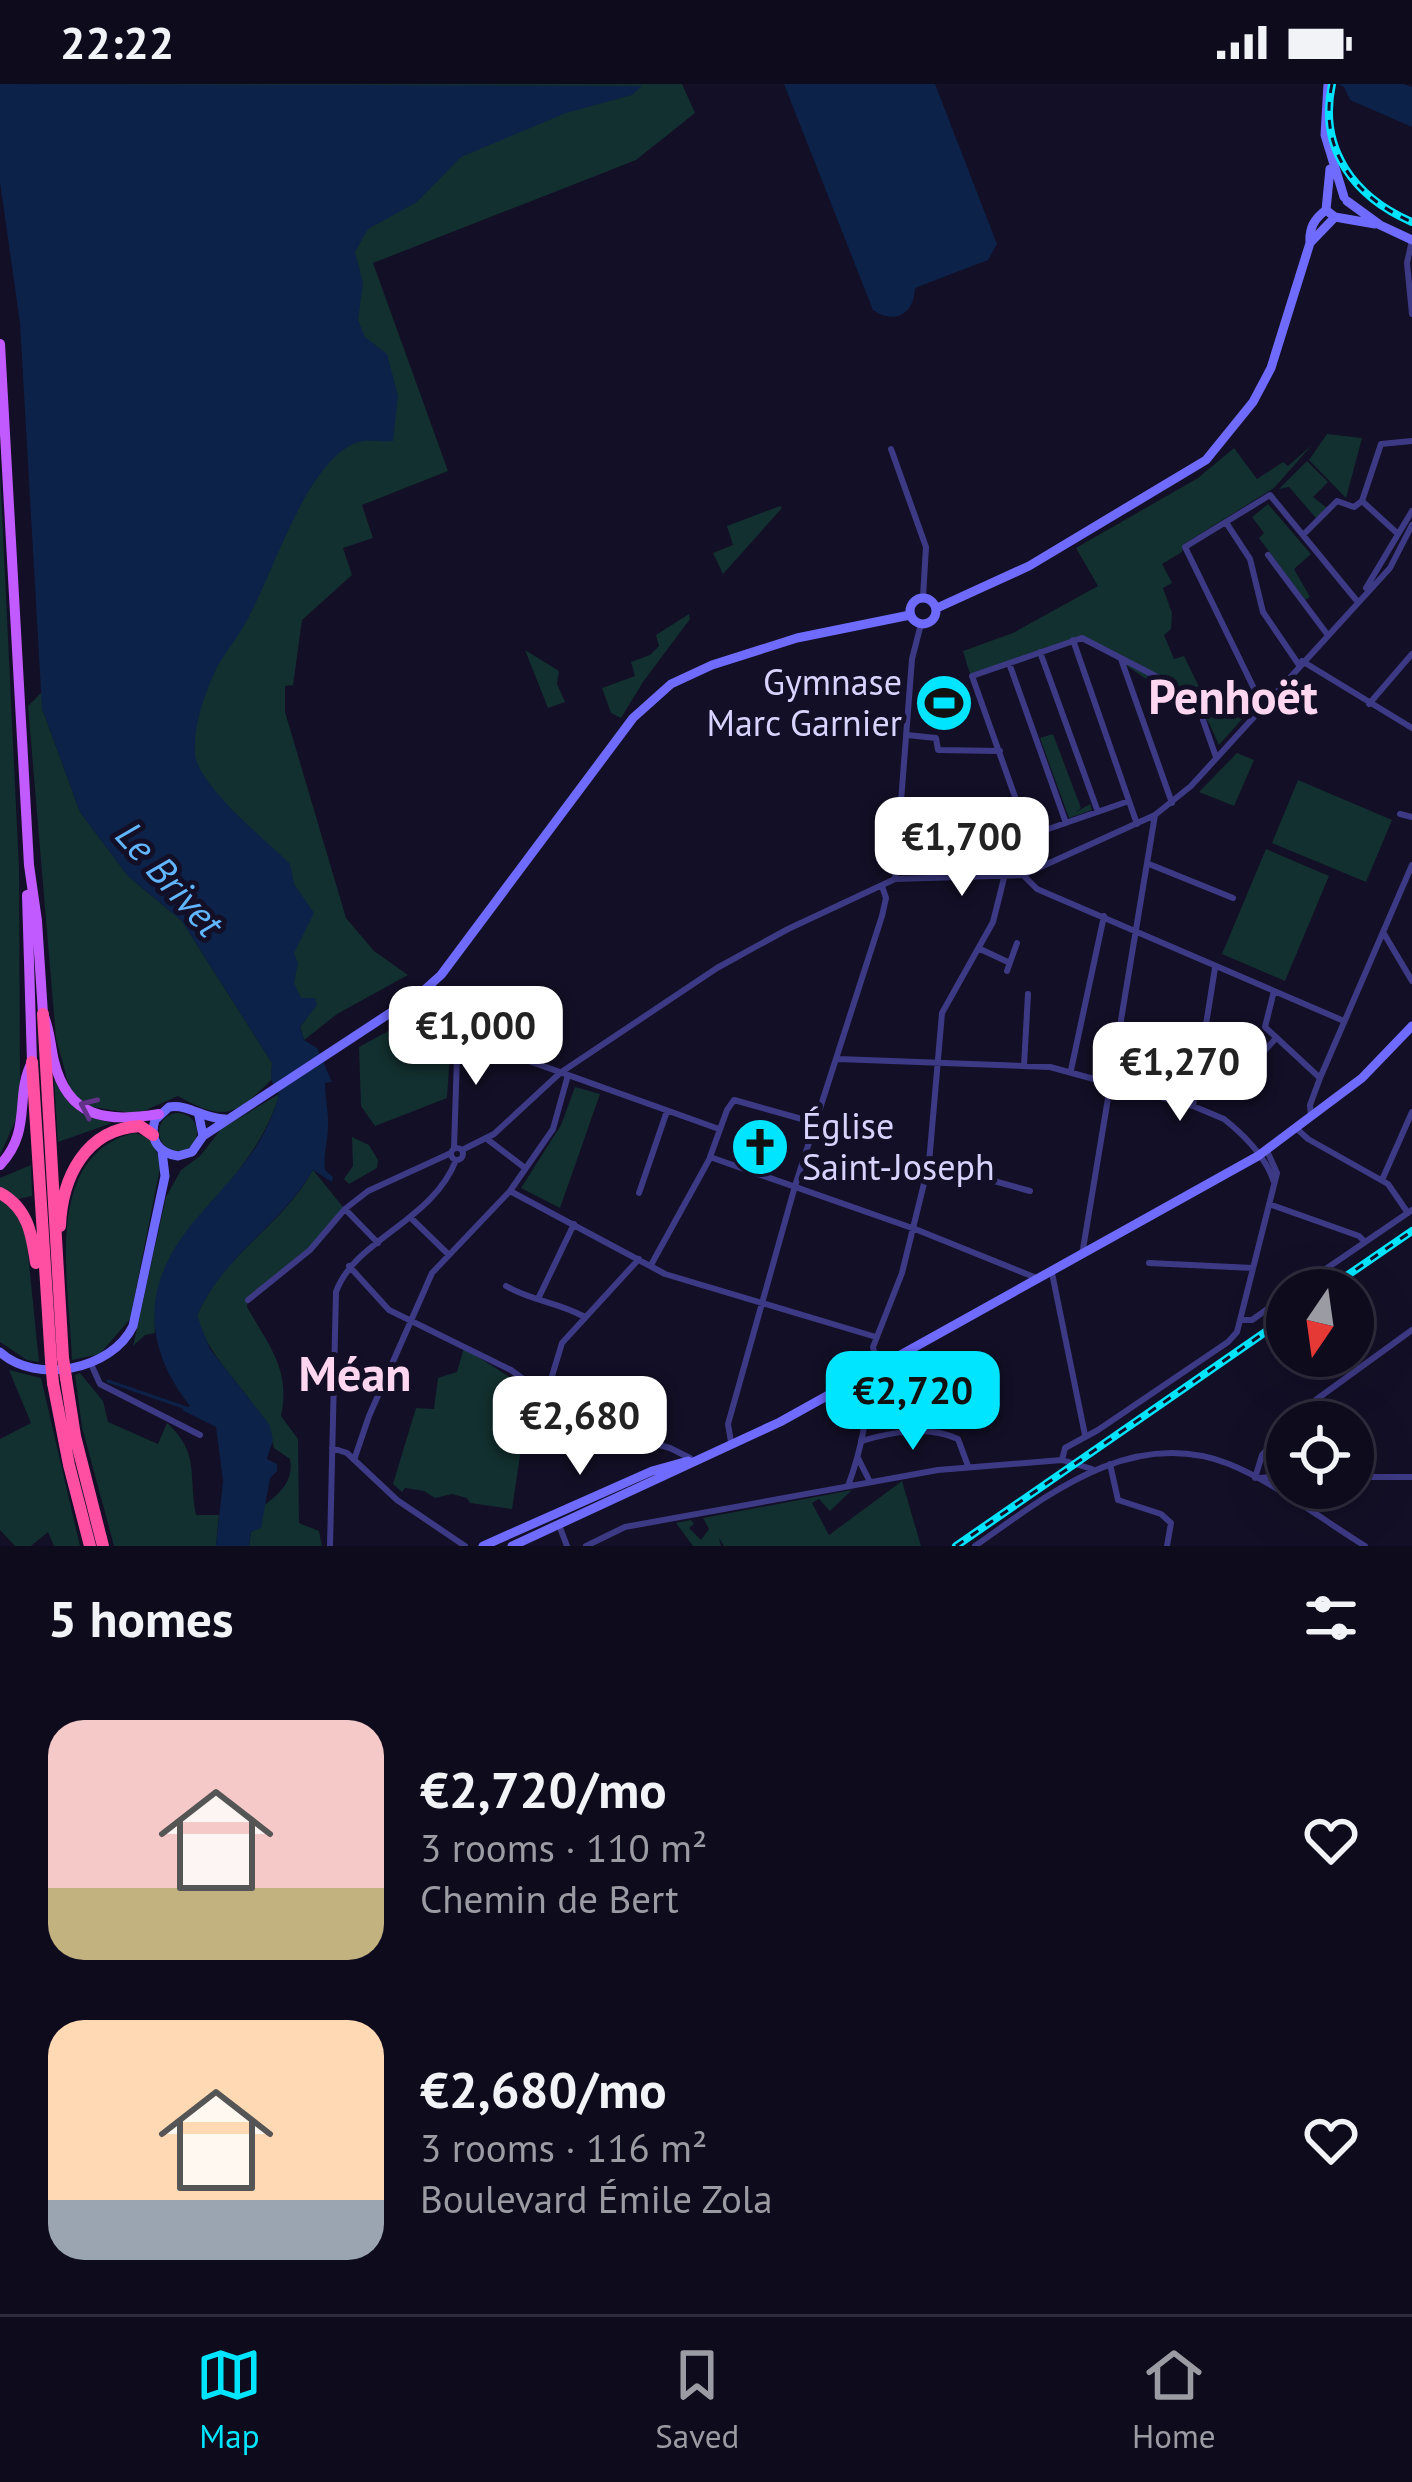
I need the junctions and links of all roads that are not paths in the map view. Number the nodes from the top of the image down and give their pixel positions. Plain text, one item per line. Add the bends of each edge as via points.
1 (1328, 84) edge
2 (1330, 164) junction
3 (1330, 196) junction
4 (1345, 199) junction
5 (1334, 215) junction
6 (1380, 225) junction
7 (1412, 240) edge
8 (1412, 314) edge
9 (0, 344) edge
10 (1412, 441) edge
11 (891, 449) dead end
12 (1362, 501) junction
13 (1412, 511) edge
14 (1227, 524) junction
15 (1412, 525) edge
16 (1398, 534) junction
17 (1303, 535) junction
18 (1268, 555) dead end
19 (923, 597) junction
20 (1357, 601) junction
21 (937, 608) junction
22 (910, 615) junction
23 (921, 624) junction
24 (1327, 634) junction
25 (1073, 639) junction
26 (1040, 652) junction
27 (1412, 654) edge
28 (1120, 657) junction
29 (1009, 663) junction
30 (1301, 663) junction
31 (1165, 681) dead end
32 (1369, 704) junction
33 (1263, 706) junction
34 (1203, 720) dead end
35 (1412, 728) edge
36 (906, 734) junction
37 (1000, 752) junction
38 (1216, 758) junction
39 (1129, 801) junction
40 (1172, 803) junction
41 (1098, 812) junction
42 (1400, 814) dead end
43 (1155, 815) junction
44 (1412, 817) edge
45 (1066, 823) junction
46 (1137, 824) junction
47 (1030, 835) junction
48 (1149, 864) junction
49 (1412, 865) edge
50 (28, 866) junction
51 (1040, 867) junction
52 (1023, 875) junction
53 (1005, 878) junction
54 (895, 879) junction
55 (882, 886) junction
56 (1233, 898) dead end
57 (1104, 916) junction
58 (1137, 930) junction
59 (1383, 932) junction
60 (1017, 943) dead end
61 (980, 949) junction
62 (1216, 966) junction
63 (1412, 982) edge
64 (431, 984) junction
65 (1274, 991) junction
66 (1028, 994) dead end
67 (43, 1014) junction
68 (1345, 1022) junction
69 (465, 1029) junction
70 (1410, 1032) edge
71 (1276, 1038) junction
72 (1117, 1054) junction
73 (837, 1058) junction
74 (937, 1060) junction
75 (32, 1062) junction
76 (1024, 1066) junction
77 (1071, 1070) junction
78 (564, 1074) junction
79 (1243, 1076) dead end
80 (1198, 1078) junction
81 (1320, 1078) junction
82 (1112, 1083) junction
83 (1314, 1096) junction
84 (1193, 1106) junction
85 (1325, 1108) junction
86 (667, 1111) junction
87 (1412, 1112) edge
88 (159, 1114) junction
89 (199, 1116) junction
90 (229, 1119) junction
91 (1311, 1119) junction
92 (816, 1123) junction
93 (719, 1129) junction
94 (1298, 1129) junction
95 (153, 1135) junction
96 (203, 1136) junction
97 (487, 1138) junction
98 (162, 1151) junction
99 (456, 1153) junction
100 (1263, 1153) junction
101 (186, 1155) junction
102 (710, 1157) junction
103 (928, 1163) junction
104 (0, 1165) edge
105 (525, 1168) junction
106 (165, 1176) junction
107 (1382, 1180) junction
108 (795, 1186) junction
109 (510, 1191) junction
110 (1030, 1191) dead end
111 (0, 1193) edge
112 (639, 1193) dead end
113 (1269, 1204) junction
114 (345, 1209) junction
115 (1410, 1211) edge
116 (412, 1219) junction
117 (574, 1224) junction
118 (915, 1229) junction
119 (1365, 1242) junction
120 (378, 1243) junction
121 (449, 1254) junction
122 (1082, 1257) junction
123 (640, 1258) junction
124 (1149, 1263) dead end
125 (651, 1265) junction
126 (349, 1266) junction
127 (1253, 1268) junction
128 (1326, 1269) edge
129 (1052, 1273) junction
130 (1040, 1280) junction
131 (506, 1286) dead end
132 (51, 1299) junction
133 (538, 1299) junction
134 (248, 1300) dead end
135 (763, 1302) junction
136 (1266, 1310) edge
137 (583, 1316) junction
138 (411, 1320) junction
139 (1242, 1320) junction
140 (1412, 1330) edge
141 (876, 1337) junction
142 (0, 1352) edge
143 (90, 1363) junction
144 (877, 1366) junction
145 (861, 1375) junction
146 (59, 1380) junction
147 (546, 1396) junction
148 (1315, 1401) edge
149 (200, 1435) dead end
150 (1085, 1436) junction
151 (861, 1441) junction
152 (731, 1442) junction
153 (332, 1448) junction
154 (1266, 1449) edge
155 (858, 1458) junction
156 (354, 1460) junction
157 (693, 1460) junction
158 (1062, 1460) junction
159 (1110, 1464) junction
160 (969, 1467) junction
161 (1092, 1469) junction
162 (1266, 1477) edge
163 (1374, 1477) edge
164 (1255, 1478) junction
165 (1412, 1478) edge
166 (871, 1482) junction
167 (848, 1486) junction
168 (559, 1525) junction
169 (90, 1546) edge
170 (104, 1546) edge
171 (330, 1546) edge
172 (465, 1546) edge
173 (483, 1546) edge
174 (512, 1546) edge
175 (567, 1546) edge
176 (586, 1546) edge
177 (975, 1546) edge
178 (1168, 1546) edge
179 (1364, 1546) edge

1 - 2 main road
2 - 3 main road
2 - 4 main road
3 - 4 main road
3 - 5 main road
4 - 5 main road via 1347,211
4 - 6 main road
5 - 6 main road
5 - 21 main road via 1310,243 1271,368 1206,460 1029,566
6 - 7 main road
7 - 8 street
9 - 50 main road
10 - 12 street via 1381,444
11 - 19 street via 926,547
12 - 16 street
12 - 17 street via 1337,501
13 - 16 street
14 - 17 street via 1270,495
14 - 30 street via 1250,559 1263,612
14 - 33 street via 1185,547
15 - 20 street via 1390,568
16 - 20 street
17 - 20 street
18 - 24 street
19 - 21 main road
19 - 22 main road
20 - 24 street
21 - 23 main road
22 - 23 main road
22 - 64 main road via 797,638 694,672 658,694
23 - 36 street
24 - 30 street
25 - 26 street
25 - 28 street
25 - 39 street
26 - 29 street
26 - 41 street
27 - 32 street
28 - 31 street
28 - 40 street
29 - 37 street via 972,676
29 - 45 street
30 - 32 street
30 - 33 street
32 - 35 street
33 - 38 street
34 - 38 street
36 - 37 street via 936,737 938,750
36 - 54 street
37 - 47 street
38 - 40 street
39 - 41 street
39 - 46 street
40 - 43 street
41 - 45 street
42 - 44 street
43 - 46 street
43 - 48 street
45 - 47 street
46 - 51 street
47 - 51 street
48 - 56 street
48 - 58 street
49 - 59 street
50 - 67 main road
50 - 75 main road
51 - 52 street
52 - 53 street
52 - 57 street via 1037,889
53 - 54 street
53 - 61 street
54 - 55 street
55 - 73 street via 882,916
55 - 78 street via 717,968
57 - 58 street
57 - 77 street
58 - 62 street
58 - 72 street
59 - 63 street
59 - 68 street
60 - 61 street via 1008,967
61 - 74 street via 942,1013
62 - 65 street
62 - 80 street
64 - 69 street
64 - 90 main road
65 - 68 street
65 - 71 street via 1265,1027
66 - 76 street
88 -> 67 main road via 118,1117 75,1105 58,1077
67 - 132 highway
68 - 81 street
69 - 78 street via 476,1042
69 - 99 street
70 - 85 main road
71 - 79 street
71 - 81 street
72 - 80 street
72 - 82 street
73 - 74 street
73 - 92 street
74 - 76 street
74 - 103 street
75 - 104 main road via 21,1132
75 - 132 highway
76 - 77 street
77 - 82 street
78 - 86 street
78 - 97 street
78 - 105 street via 553,1129
80 - 84 street
81 - 83 street
82 - 84 street
82 - 122 street
83 - 85 street
83 - 91 street
84 - 100 street via 1224,1119
85 - 91 main road
86 - 93 street
86 - 112 street
87 - 107 street
88 - 89 main road via 176,1106
88 - 95 main road
89 - 90 main road
89 - 96 main road
90 - 96 main road
91 - 94 main road
92 - 93 street via 734,1100
92 - 108 street
93 - 102 street
94 - 100 main road
94 - 107 street
95 - 98 main road
95 - 132 highway via 124,1127 76,1163 61,1208 61,1286
96 - 101 main road
97 - 99 street
97 - 105 street
98 - 101 main road
98 - 106 main road
99 - 114 street
99 - 116 street
100 - 113 street via 1277,1173
100 - 122 main road
101 - 106 main road
102 - 108 street
102 - 125 street
103 - 110 street
103 - 118 street
105 - 109 street
106 - 143 main road via 134,1326 116,1351
107 - 115 street
108 - 118 street
108 - 135 street
109 - 117 street
109 - 121 street
111 - 132 highway via 26,1220 39,1288
113 - 119 street
113 - 127 street
114 - 120 street
114 - 134 street
115 - 119 street
116 - 120 street
116 - 121 street
117 - 123 street
117 - 133 street
118 - 130 street
118 - 141 street
119 - 128 street
120 - 126 street
121 - 138 street
122 - 129 main road
123 - 125 street
123 - 137 street
124 - 127 street
125 - 135 street
126 - 138 street via 389,1310
126 - 153 street via 336,1292
127 - 139 street
129 - 130 main road
129 - 150 street
130 - 144 main road
131 - 133 street
132 - 146 highway, bridge
133 - 137 street
135 - 141 street
135 - 152 street via 728,1424
136 - 139 street
137 - 147 street via 562,1343
138 - 147 street
138 - 156 street
139 - 150 street via 1228,1342
140 - 148 street
141 - 144 street
142 - 143 main road via 36,1370
143 - 149 street via 100,1384
144 - 145 main road
145 - 151 street
145 - 152 main road
146 - 169 highway
146 - 170 highway
147 - 157 street via 586,1425
150 - 158 street via 1065,1448
151 - 155 street
151 - 160 street via 940,1432 958,1439
152 - 157 main road
153 - 156 street
153 - 171 street
154 - 164 street
155 - 166 street
155 - 167 street
156 - 172 street
157 - 168 main road
157 - 173 main road
158 - 160 street
158 - 161 street
159 - 161 street
159 - 164 street via 1182,1455
159 - 178 street via 1118,1500 1171,1523
160 - 166 street
161 - 177 street
162 - 164 street
163 - 165 street
164 - 179 street
166 - 167 street
167 - 176 street via 625,1527
168 - 174 main road
168 - 175 street

